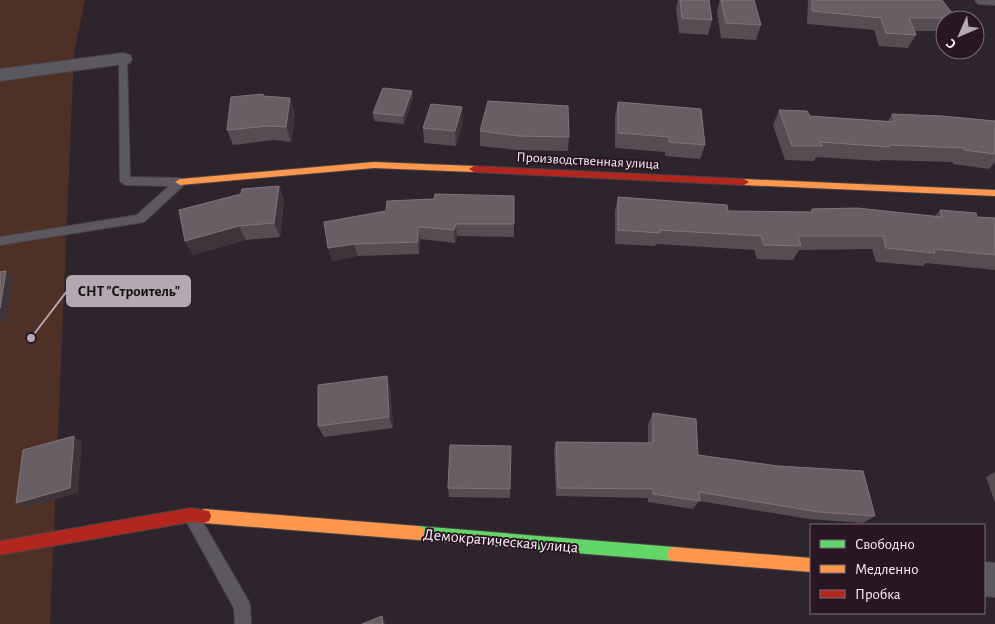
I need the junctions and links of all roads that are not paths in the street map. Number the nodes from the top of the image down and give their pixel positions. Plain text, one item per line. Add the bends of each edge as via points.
1 (984, 0) edge
2 (995, 0) edge
3 (123, 59) joint
4 (0, 75) edge
5 (180, 182) junction
6 (995, 193) edge
7 (0, 242) edge
8 (191, 514) junction
9 (0, 548) edge
10 (810, 565) edge
11 (243, 624) edge

1 - 2 street
3 - 4 street
3 - 5 lane via 126,180
5 - 6 street, Производственная улица via 374,165
5 - 7 lane via 140,218
8 - 9 street, Демократическая улица
8 - 10 street, Демократическая улица
8 - 11 lane via 242,606

